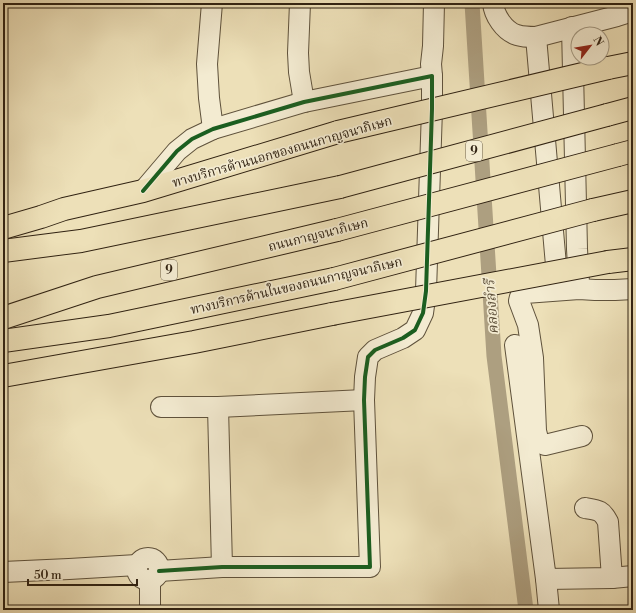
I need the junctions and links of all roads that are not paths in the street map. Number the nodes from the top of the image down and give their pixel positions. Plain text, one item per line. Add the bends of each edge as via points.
1 (212, 3) edge
2 (300, 3) edge
3 (434, 3) edge
4 (493, 3) edge
5 (633, 11) edge
6 (576, 26) edge
7 (570, 28) edge
8 (536, 37) junction
9 (432, 62) junction
10 (633, 63) edge
11 (573, 66) edge
12 (304, 102) junction
13 (633, 108) edge
14 (213, 129) junction
15 (625, 153) edge
16 (143, 191) junction
17 (633, 201) edge
18 (3, 228) edge
19 (3, 251) edge
20 (633, 259) edge
21 (633, 288) edge
22 (579, 289) junction
23 (558, 290) junction
24 (3, 318) edge
25 (3, 341) edge
26 (515, 345) dead end
27 (3, 376) edge
28 (364, 400) junction
29 (218, 407) junction
30 (161, 408) dead end
31 (582, 436) dead end
32 (585, 508) dead end
33 (222, 567) junction
34 (3, 572) edge
35 (155, 576) junction
36 (633, 576) edge
37 (612, 578) junction
38 (546, 579) junction
39 (150, 610) edge
40 (549, 610) edge

1 - 14 street via 207,64 208,98
2 - 12 street via 298,53
3 - 9 street
4 - 8 street via 498,19 505,28 515,35
5 - 6 street
7 - 8 street
8 - 23 street
9 - 12 street
9 - 28 street via 426,291 423,314 414,330 403,338 374,350 368,357
10 - 16 main road, ทางบริการด้านนอกของถนนกาญจนาภิเษก, bridge via 338,132
11 - 22 street
12 - 14 street
13 - 19 main road, 9, bridge via 340,187 81,241
14 - 16 street via 192,139 177,151
15 - 24 main road, ถนนกาญจนาภิเษก / 9, bridge via 337,230 97,287
16 - 18 main road, ทางบริการด้านนอกของถนนกาญจนาภิเษก via 64,208
17 - 25 main road, ทางบริการด้านในของถนนกาญจนาภิเษก, bridge via 334,279 109,326
20 - 27 main road, bridge
21 - 22 street
22 - 23 street
23 - 31 street via 525,293 519,301 528,325 533,358 537,435 540,443 545,445
26 - 38 street
28 - 29 street
28 - 33 street via 370,567
29 - 30 street
29 - 33 street
32 - 37 street via 598,510 604,514 608,522
33 - 35 street
34 - 35 street via 138,565 140,577 146,580
35 - 39 street
36 - 37 street
37 - 38 street
38 - 40 street

